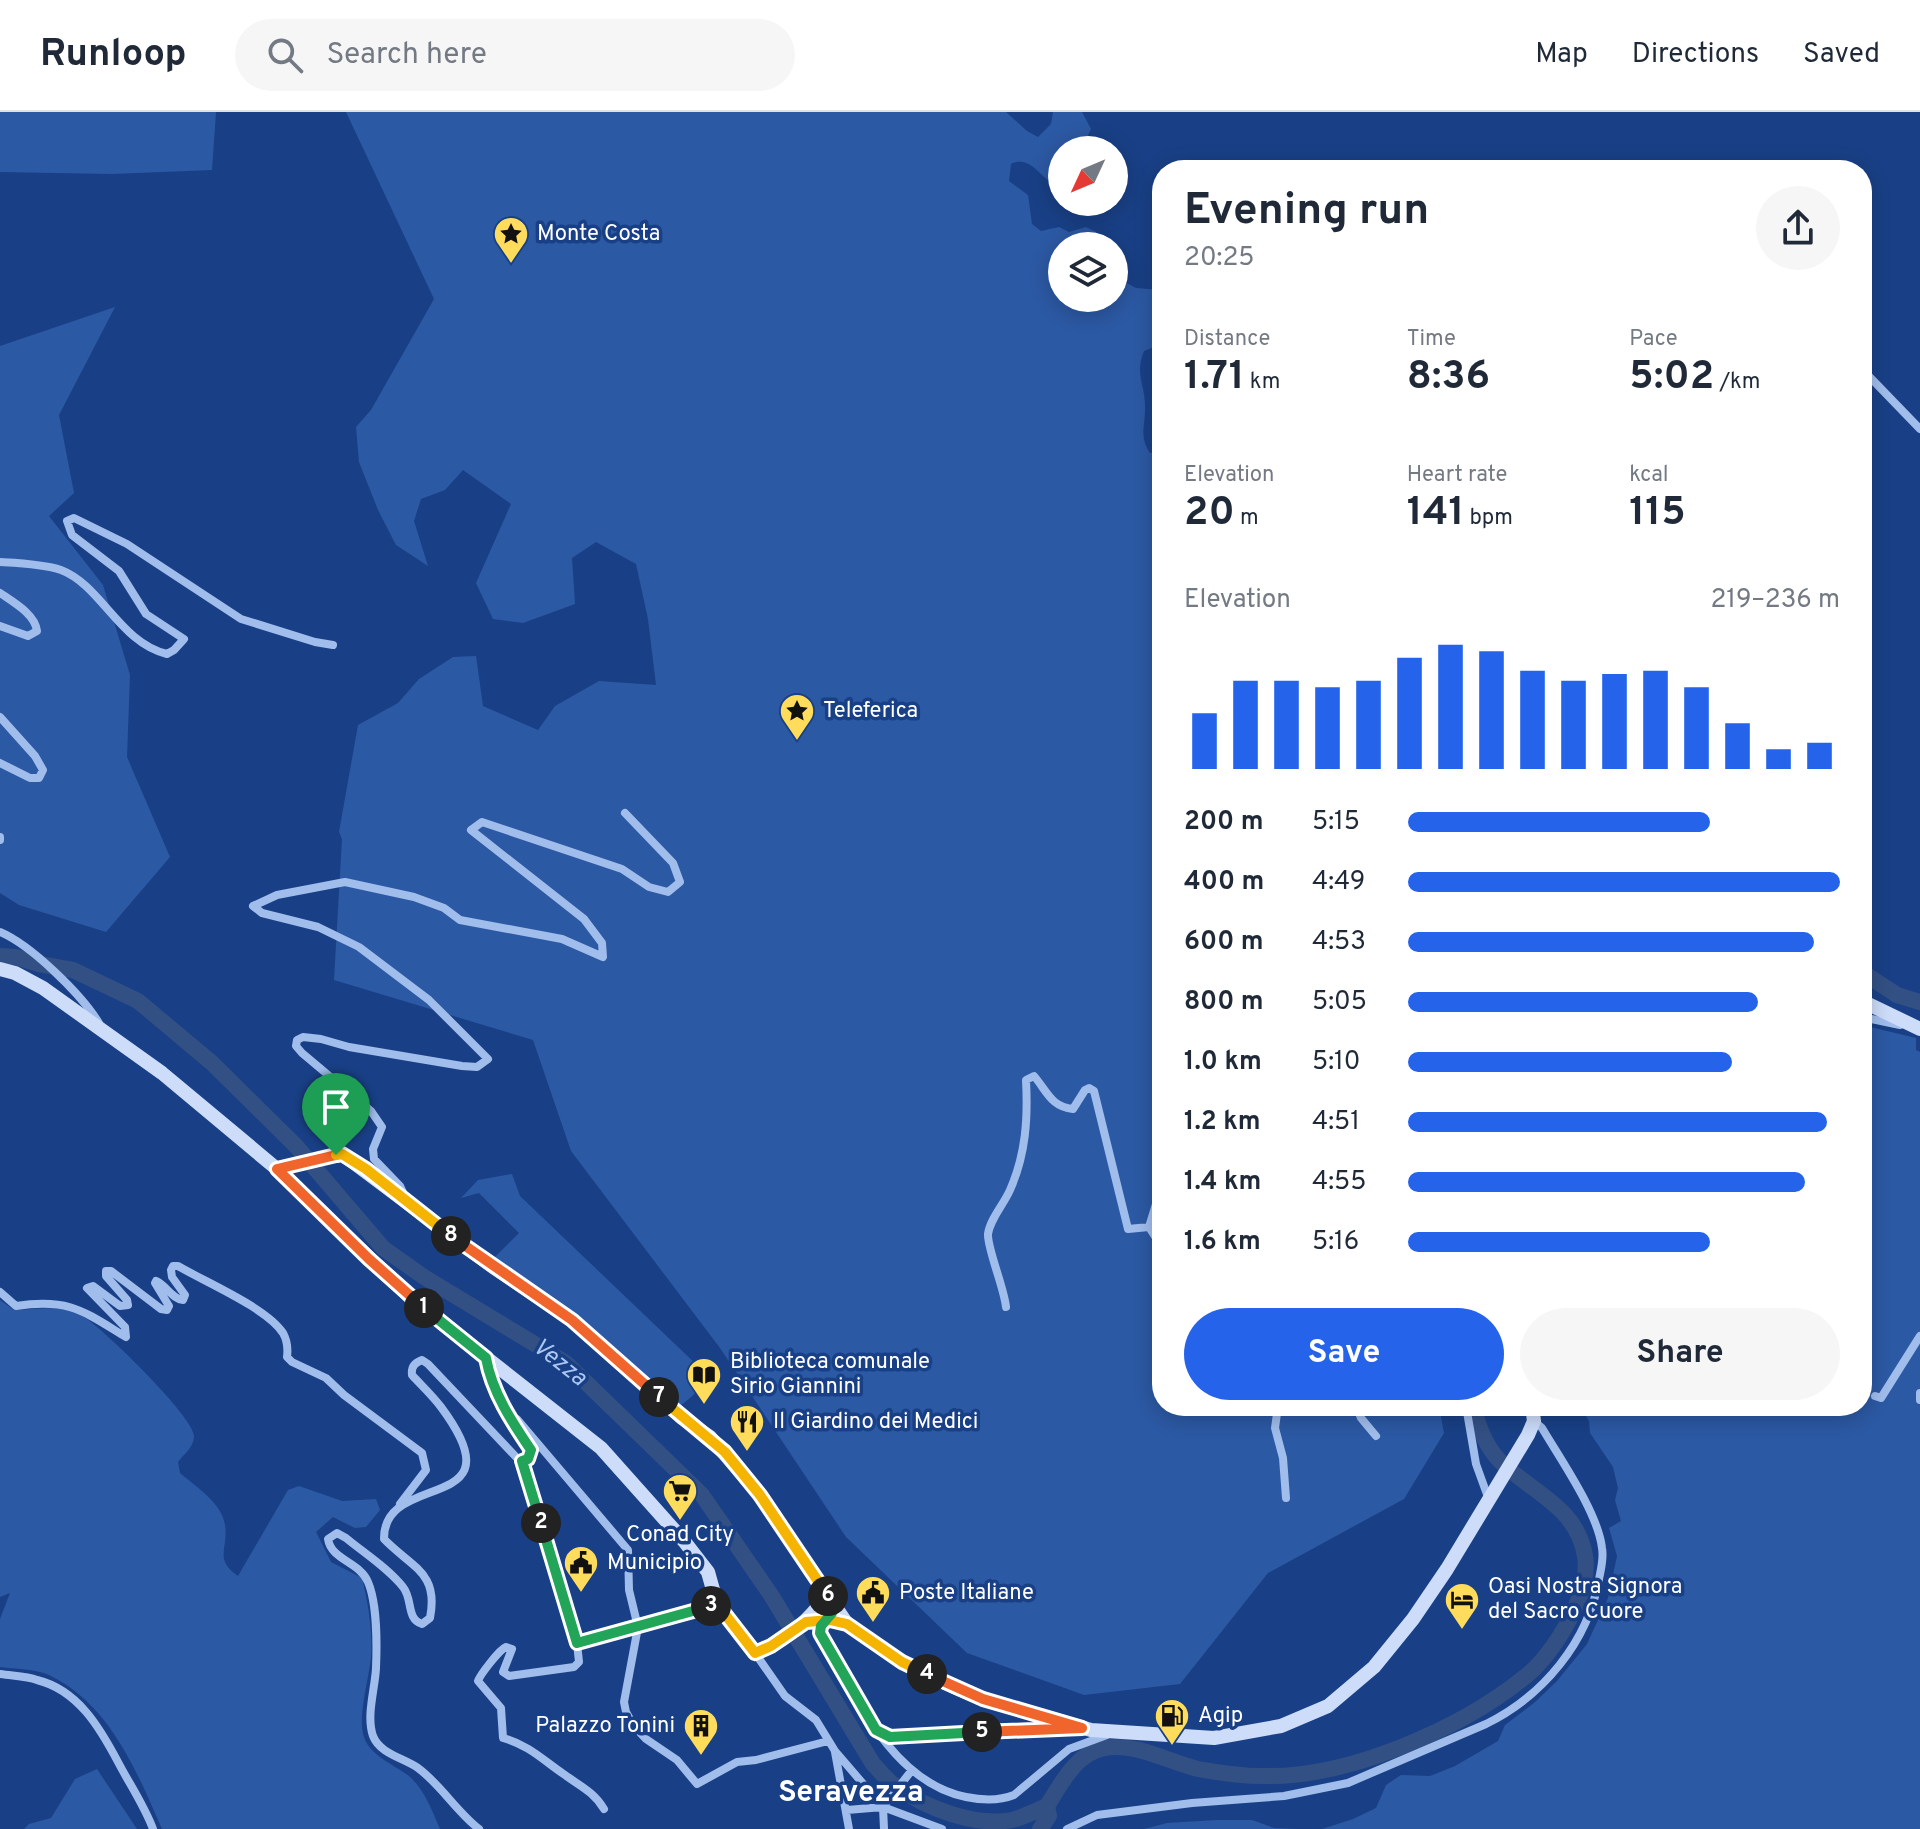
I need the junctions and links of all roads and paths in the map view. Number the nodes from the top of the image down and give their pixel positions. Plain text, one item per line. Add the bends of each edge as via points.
1 (1872, 379) edge
2 (1920, 429) edge
3 (0, 562) edge
4 (0, 593) edge
5 (0, 626) edge
6 (333, 645) dead end
7 (0, 717) edge
8 (0, 763) edge
9 (625, 813) dead end
10 (0, 932) edge
11 (0, 969) edge
12 (1872, 1006) edge
13 (1872, 1019) edge
14 (1920, 1029) edge
15 (103, 1031) junction
16 (284, 1166) junction
17 (407, 1202) junction
18 (1152, 1217) edge
19 (1149, 1227) junction
20 (1152, 1232) edge
21 (0, 1292) edge
22 (1006, 1307) dead end
23 (1920, 1336) edge
24 (486, 1358) junction
25 (1920, 1393) edge
26 (1875, 1396) dead end
27 (1920, 1400) edge
28 (507, 1414) junction
29 (1277, 1416) edge
30 (1360, 1416) edge
31 (1468, 1416) edge
32 (1531, 1421) edge
33 (1376, 1436) dead end
34 (522, 1461) junction
35 (1286, 1498) dead end
36 (1489, 1500) junction
37 (400, 1504) junction
38 (717, 1604) junction
39 (833, 1605) junction
40 (826, 1620) junction
41 (806, 1622) junction
42 (847, 1624) junction
43 (638, 1627) junction
44 (577, 1643) junction
45 (755, 1653) junction
46 (0, 1674) edge
47 (1082, 1728) junction
48 (1112, 1733) junction
49 (882, 1735) junction
50 (828, 1741) junction
51 (835, 1751) junction
52 (910, 1773) junction
53 (887, 1803) junction
54 (604, 1809) dead end
55 (847, 1810) junction
56 (153, 1829) edge
57 (479, 1829) edge
58 (849, 1829) edge
59 (884, 1829) edge
60 (942, 1829) edge
61 (1067, 1829) edge

1 - 2 street
3 - 6 street via 71,575 143,644 167,654 174,650 184,639 146,614 119,571 72,535 67,521 74,518 127,544 241,619
4 - 5 street via 19,606 37,631 28,636
7 - 8 street via 43,770 39,778 30,778
9 - 17 street via 673,863 680,882 668,892 649,887 622,869 482,822 471,830 584,919 602,943 603,957 562,939 460,920 414,897 345,882 277,895 253,906 359,947 429,1000 488,1059 477,1067 462,1066 321,1039 297,1040 302,1053 371,1111 382,1127 374,1159 400,1186
10 - 15 street via 49,966
11 - 15 main road via 43,988
12 - 14 main road
13 - 14 street
15 - 16 main road
16 - 17 main road via 342,1154
16 - 24 main road via 391,1280
17 - 39 main road via 572,1320 710,1437 760,1495
18 - 19 street
19 - 20 street
19 - 22 street via 1128,1229 1094,1091 1085,1090 1073,1109 1062,1108 1029,1076 1027,1134 1018,1169 989,1229
21 - 37 street via 16,1306 55,1303 79,1308 126,1337 125,1327 87,1288 93,1286 120,1306 128,1305 106,1276 111,1271 167,1310 155,1283 183,1300 172,1277 173,1266 178,1266 265,1316 282,1332 292,1362 326,1378 422,1453 426,1470
23 - 26 street via 1881,1398
24 - 28 street
24 - 38 main road via 601,1448 708,1572
25 - 27 street
28 - 34 street via 531,1450
28 - 43 street via 517,1419 628,1550 629,1590
29 - 35 street
30 - 33 street
31 - 36 street
32 - 36 main road
32 - 61 street via 1542,1428 1596,1523 1603,1550 1596,1599 1584,1627 1530,1697 1486,1724 1348,1783 1284,1796 1097,1815
34 - 37 street via 422,1360 415,1363 412,1375 454,1429 465,1451 465,1469 455,1482
34 - 44 street
36 - 48 main road via 1413,1619 1374,1667 1328,1706 1281,1726 1214,1738
37 - 57 street via 384,1527 384,1539 424,1573 431,1586 430,1618 422,1624 412,1617 404,1588 346,1538 337,1533 328,1539 334,1552 361,1570 369,1583 376,1633 373,1737 427,1776
38 - 43 street
38 - 45 main road
39 - 40 main road
39 - 41 main road via 818,1607
39 - 42 main road
40 - 41 main road
40 - 42 main road
40 - 49 street via 820,1633
41 - 45 main road
42 - 47 main road via 902,1662 954,1687
43 - 44 street
43 - 50 street via 626,1712 646,1739 677,1760 697,1784 737,1762
44 - 54 street via 579,1662 574,1667 509,1676 503,1672 512,1649 506,1647 478,1681 501,1708 503,1738 540,1755 597,1797
45 - 50 street via 785,1696 816,1720
46 - 56 street via 39,1680 71,1697 90,1715
47 - 48 main road
47 - 49 street
48 - 52 street via 1069,1749 1007,1798 950,1793
49 - 52 street
50 - 51 street
51 - 53 street
51 - 55 street
52 - 53 street
53 - 55 street
53 - 59 street
53 - 60 street
55 - 58 street

